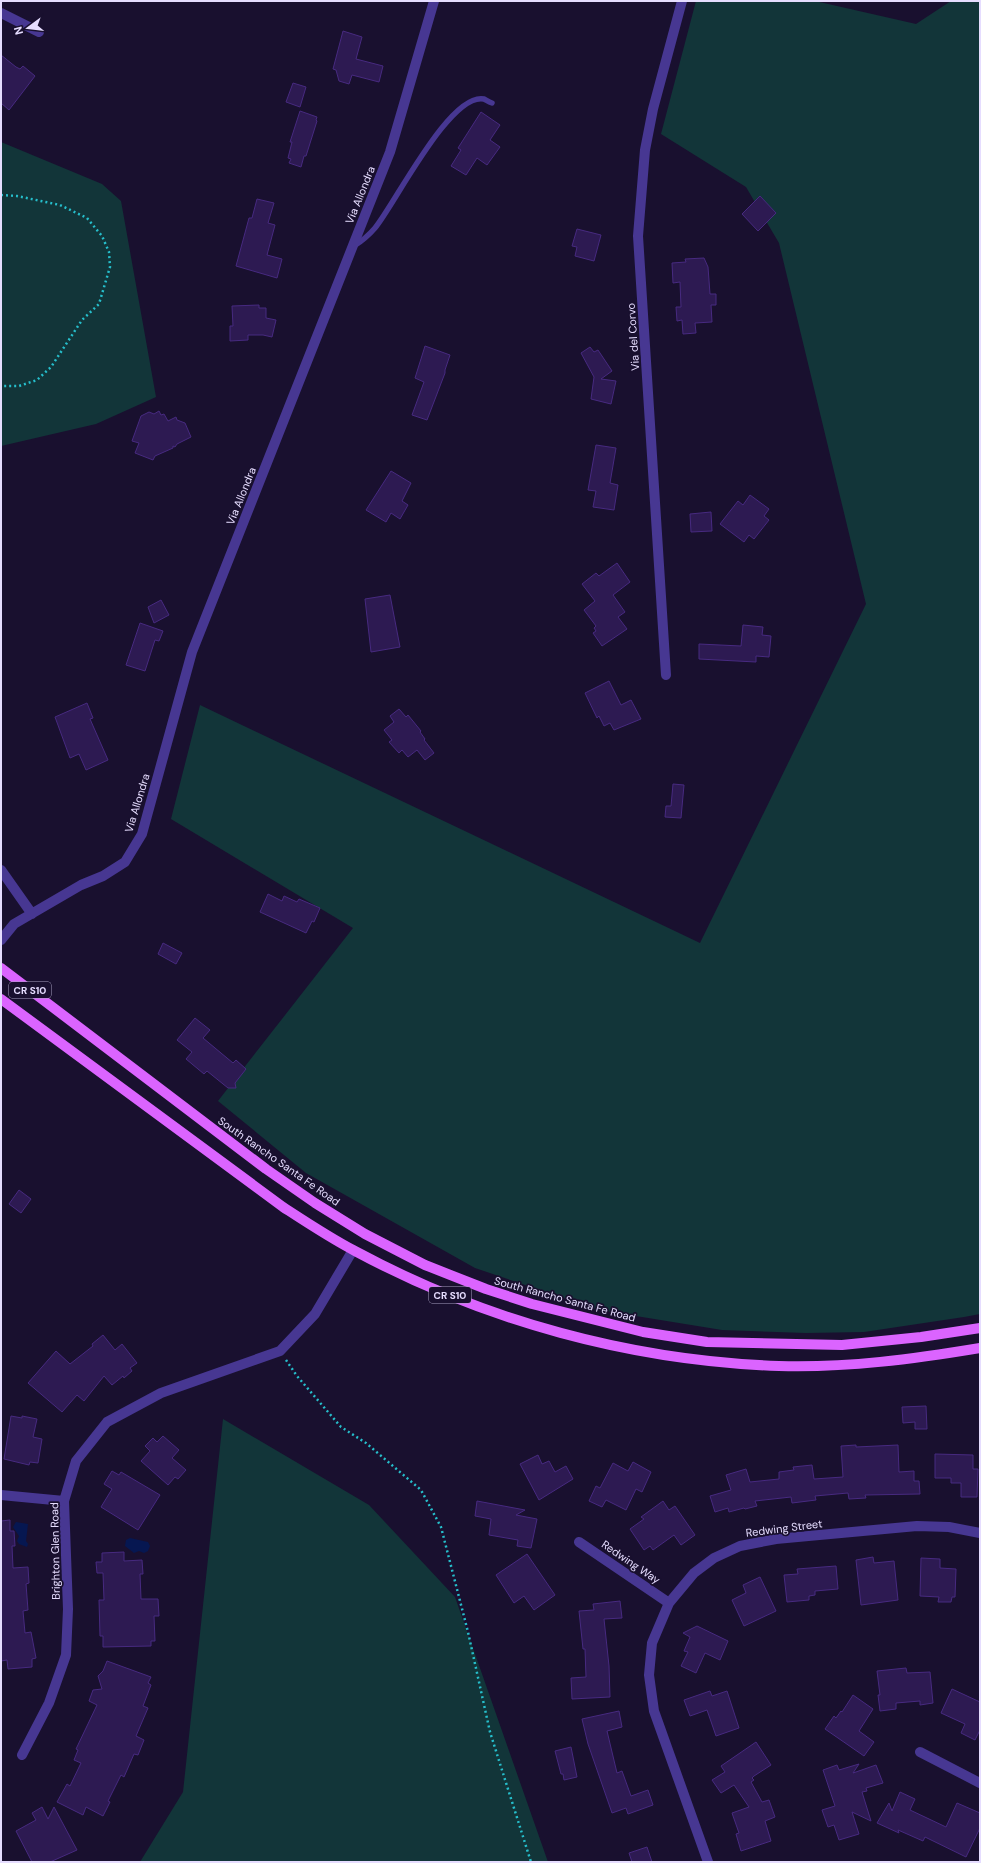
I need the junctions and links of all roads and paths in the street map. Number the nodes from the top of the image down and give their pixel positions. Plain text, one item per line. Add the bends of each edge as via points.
1 (434, 1) edge
2 (682, 1) edge
3 (1, 13) edge
4 (39, 32) dead end
5 (492, 103) dead end
6 (1, 195) edge
7 (352, 247) junction
8 (1, 386) edge
9 (666, 675) dead end
10 (1, 870) edge
11 (32, 914) junction
12 (1, 940) edge
13 (1, 968) edge
14 (1, 999) edge
15 (353, 1250) junction
16 (980, 1328) edge
17 (980, 1348) edge
18 (280, 1351) junction
19 (1, 1495) edge
20 (64, 1501) junction
21 (980, 1532) edge
22 (579, 1542) dead end
23 (669, 1603) junction
24 (920, 1752) dead end
25 (22, 1755) dead end
26 (980, 1783) edge
27 (530, 1862) edge
28 (708, 1862) edge

1 - 7 street, Via Allondra via 390,152
2 - 9 street, Via del Corvo via 650,122 645,150 638,236
3 - 4 street
5 - 7 lane via 483,99 470,102 449,118 375,229
6 - 8 path via 60,206 87,218 102,236 110,267 99,304 82,320 51,366 36,380 19,386
7 - 11 street, Via Allondra via 192,652 142,834 125,862
10 - 11 street
11 - 12 street, Via Allondra via 14,924
13 - 16 main road, South Rancho Santa Fe Road / CR S10 via 314,1203 365,1234 426,1265 486,1289 532,1304 643,1332 707,1342 842,1345
14 - 15 main road, CR S10 via 283,1207
15 - 17 main road, CR S10 via 414,1280 484,1308 572,1337 648,1353 780,1366 874,1363
15 - 18 street, Brighton Glen Road via 315,1314
18 - 20 street, Brighton Glen Road via 161,1393 107,1422 76,1461
18 - 27 path via 297,1376 341,1427 366,1443 421,1490 440,1527 468,1632 490,1732
19 - 20 street
20 - 25 street, Brighton Glen Road via 68,1609 66,1655 49,1703
21 - 23 street, Redwing Street via 949,1527 917,1526 776,1539 740,1546 714,1558 694,1573
22 - 23 street, Redwing Way
23 - 28 street, Redwing Street via 652,1644 649,1675 654,1711
24 - 26 street

